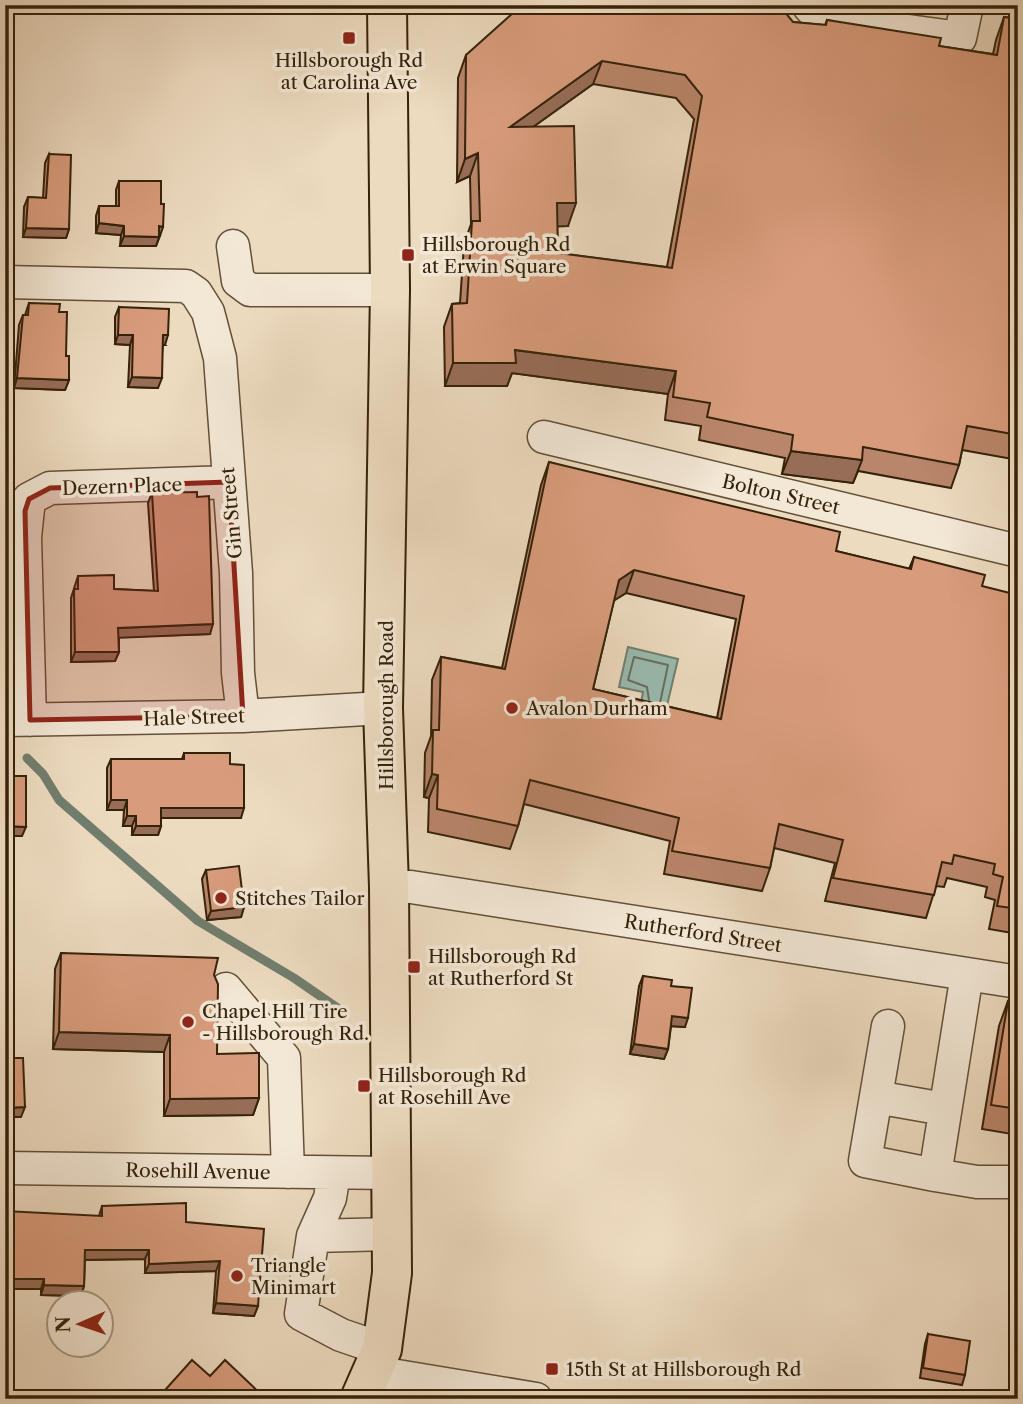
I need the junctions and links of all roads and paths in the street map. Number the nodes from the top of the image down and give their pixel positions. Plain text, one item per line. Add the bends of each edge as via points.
1 (387, 5) edge
2 (808, 5) edge
3 (967, 5) edge
4 (233, 246) dead end
5 (5, 282) edge
6 (390, 290) junction
7 (544, 437) dead end
8 (229, 482) junction
9 (1018, 551) edge
10 (383, 708) junction
11 (243, 716) junction
12 (18, 720) edge
13 (389, 887) junction
14 (967, 974) junction
15 (1018, 982) edge
16 (226, 989) dead end
17 (888, 1026) dead end
18 (876, 1097) junction
19 (944, 1109) junction
20 (5, 1168) edge
21 (288, 1172) junction
22 (334, 1173) junction
23 (391, 1173) junction
24 (935, 1175) junction
25 (1018, 1182) edge
26 (391, 1234) junction
27 (313, 1236) junction
28 (372, 1374) edge
29 (536, 1399) edge

1 - 6 main road, Hillsborough Road
2 - 3 street via 820,19 960,38
4 - 6 street via 238,281 250,290
5 - 8 street, Gin Street via 186,286 195,293 208,312 220,358
6 - 10 main road, Hillsborough Road
7 - 9 street, Bolton Street
8 - 11 street, Gin Street
8 - 12 street, Dezern Place via 50,488 29,499
10 - 11 street, Hale Street
10 - 13 main road, Hillsborough Road
11 - 12 street, Hale Street
13 - 14 street, Rutherford Street
13 - 23 main road, Hillsborough Road
14 - 15 street, Rutherford Street
14 - 19 street
16 - 21 street via 284,1058
17 - 18 street
18 - 19 street
18 - 24 street via 865,1161
19 - 24 street
20 - 21 street, Rosehill Avenue
21 - 22 street, Rosehill Avenue
22 - 23 street, Rosehill Avenue
22 - 27 street via 330,1198
23 - 26 main road, Hillsborough Road
24 - 25 street
26 - 27 street
26 - 28 main road, Hillsborough Road via 392,1273
27 - 28 street via 301,1314 341,1335
28 - 29 street

